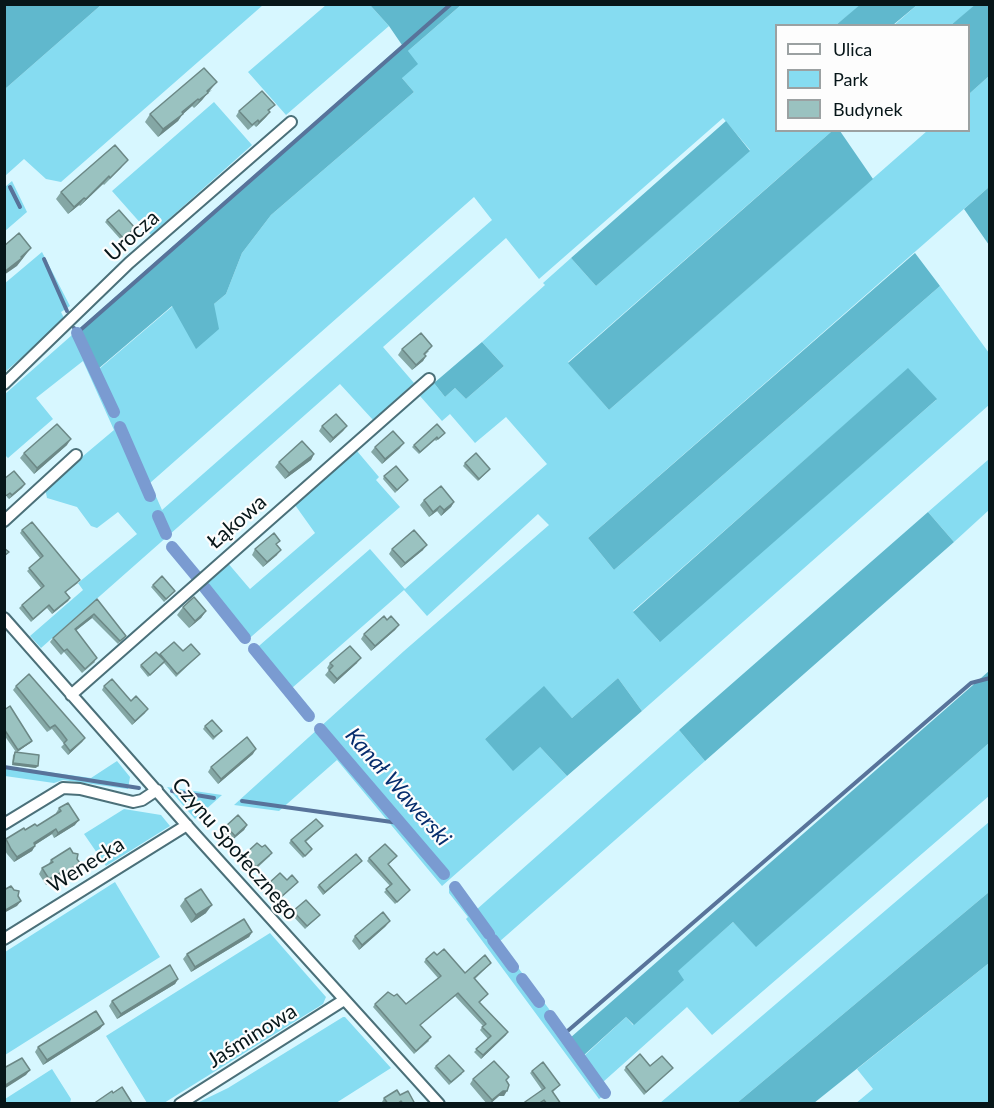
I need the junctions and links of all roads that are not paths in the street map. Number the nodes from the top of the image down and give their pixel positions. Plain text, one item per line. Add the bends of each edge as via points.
1 (291, 122) dead end
2 (429, 379) dead end
3 (4, 384) edge
4 (76, 456) dead end
5 (4, 521) edge
6 (4, 618) edge
7 (71, 695) junction
8 (157, 790) junction
9 (4, 824) edge
10 (187, 825) junction
11 (4, 939) edge
12 (344, 1000) junction
13 (180, 1104) edge
14 (439, 1104) edge

1 - 3 street, Urocza via 129,263
2 - 7 street, Łąkowa
4 - 5 street
6 - 7 street, Czynu Społecznego
7 - 8 street, Czynu Społecznego
8 - 9 street via 134,802 63,788
8 - 10 street, Czynu Społecznego
10 - 11 street, Wenecka
10 - 12 street, Czynu Społecznego
12 - 13 street, Jaśminowa
12 - 14 street, Czynu Społecznego

